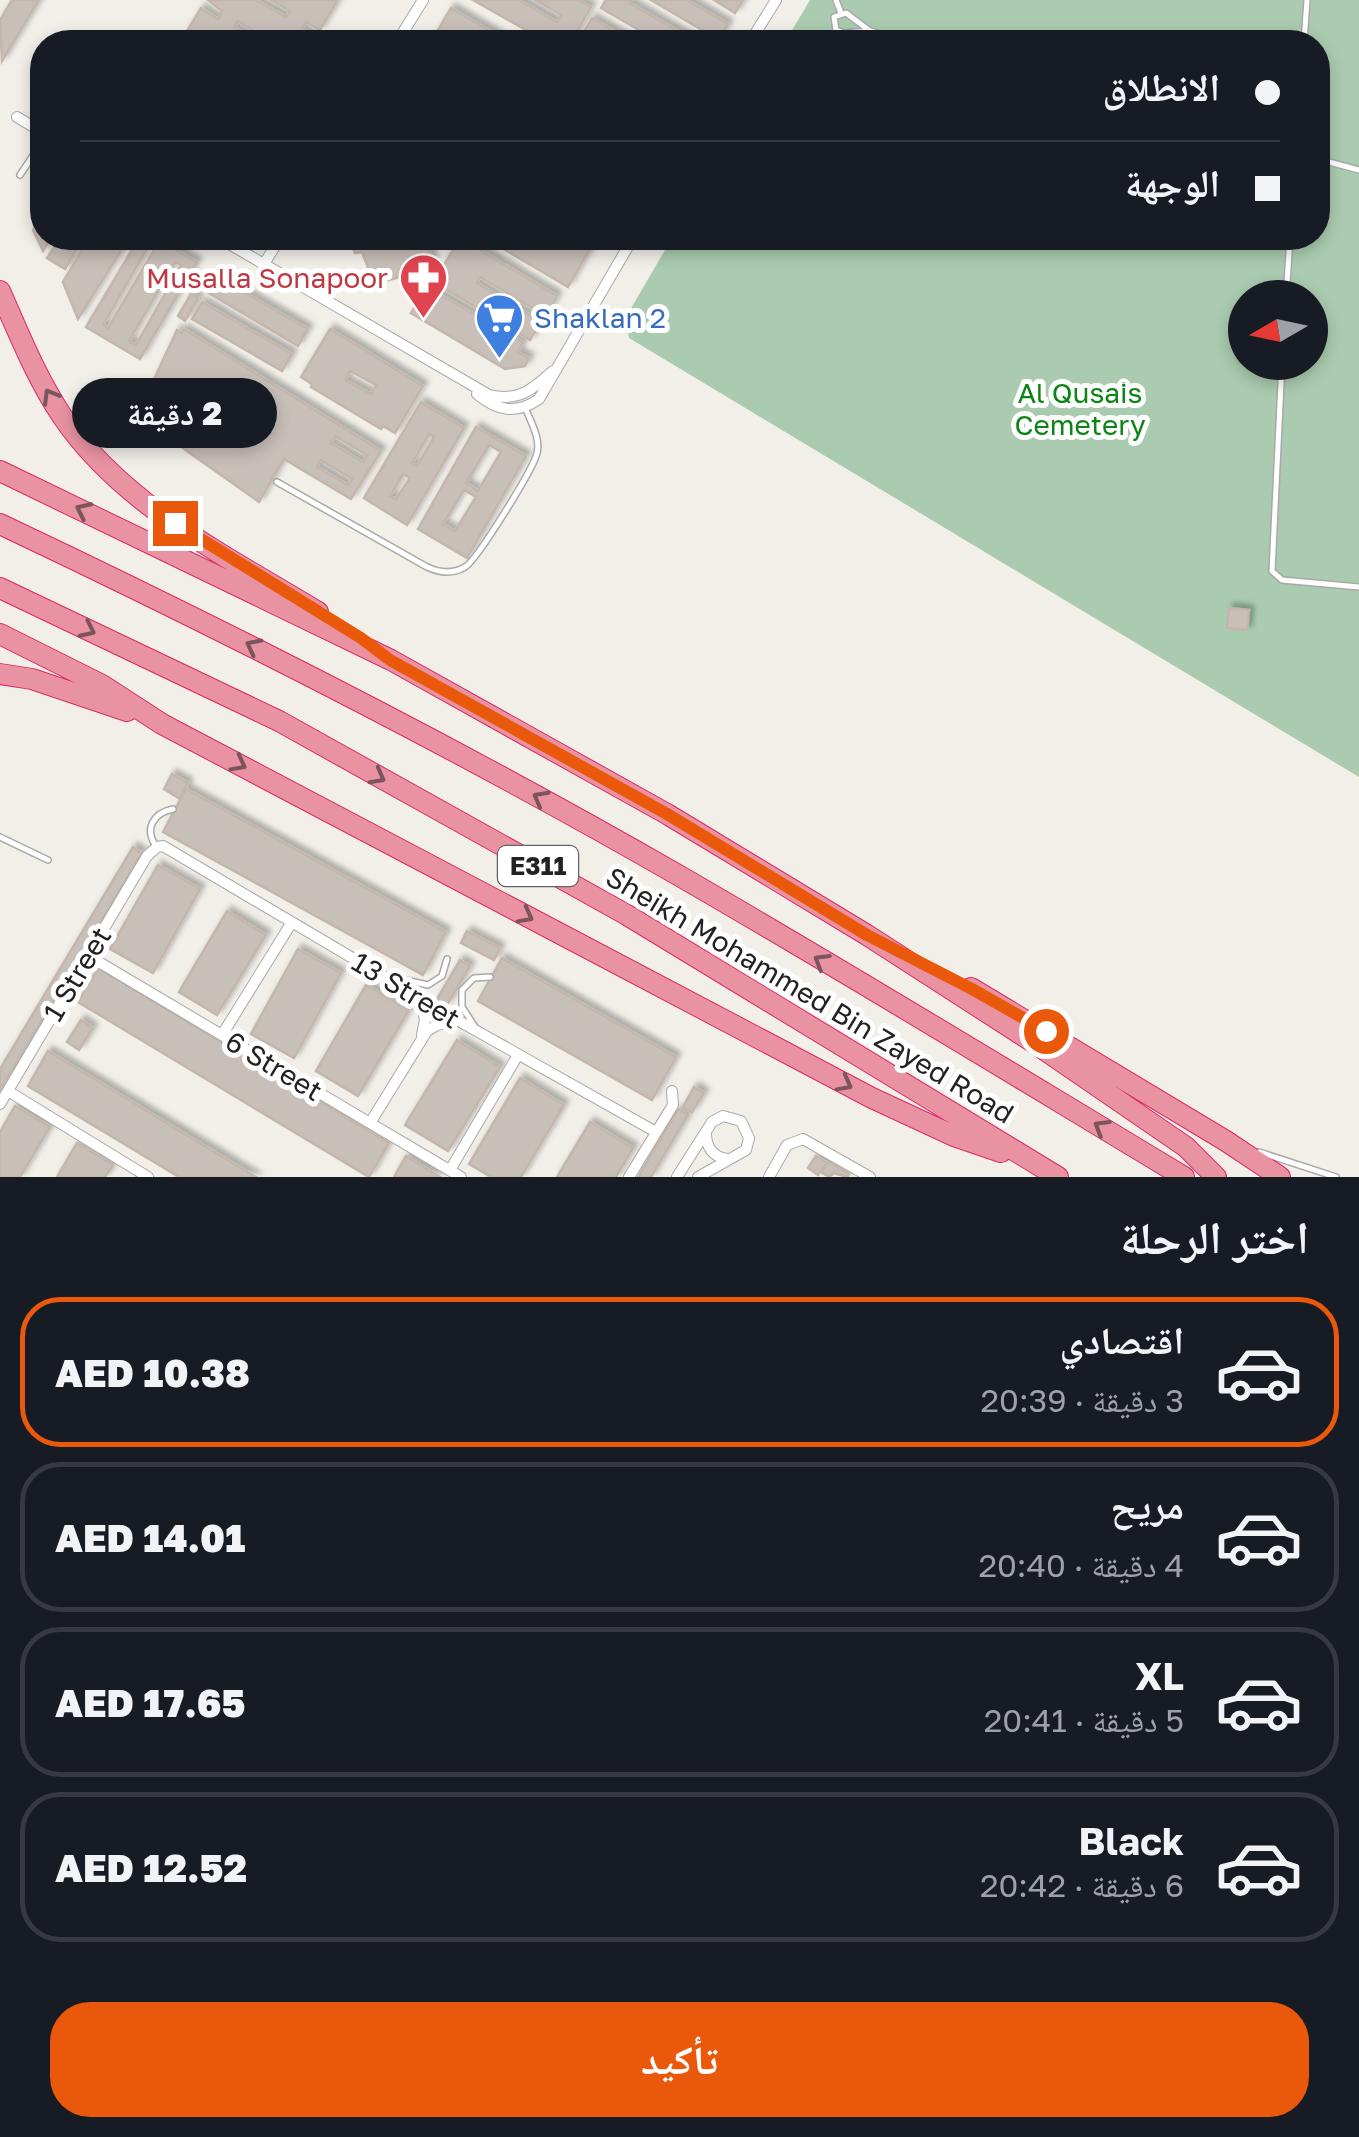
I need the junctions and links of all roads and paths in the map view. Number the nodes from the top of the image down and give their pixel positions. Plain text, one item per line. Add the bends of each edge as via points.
1 (408, 0) edge
2 (776, 0) edge
3 (836, 0) edge
4 (1307, 0) edge
5 (421, 3) edge
6 (842, 13) junction
7 (404, 30) edge
8 (757, 30) edge
9 (838, 30) edge
10 (868, 30) edge
11 (1305, 30) edge
12 (17, 117) dead end
13 (30, 125) edge
14 (30, 160) edge
15 (1330, 162) edge
16 (1359, 170) edge
17 (20, 175) dead end
18 (240, 250) edge
19 (273, 250) edge
20 (626, 250) edge
21 (1289, 250) edge
22 (264, 264) junction
23 (1287, 280) edge
24 (0, 292) edge
25 (553, 371) junction
26 (1281, 380) edge
27 (470, 386) junction
28 (525, 408) junction
29 (0, 471) edge
30 (277, 482) dead end
31 (0, 524) edge
32 (0, 588) edge
33 (1359, 588) edge
34 (0, 634) edge
35 (390, 660) junction
36 (0, 674) edge
37 (162, 724) junction
38 (173, 809) dead end
39 (0, 837) edge
40 (156, 847) junction
41 (48, 860) dead end
42 (292, 922) junction
43 (867, 935) junction
44 (87, 955) junction
45 (447, 960) dead end
46 (376, 972) junction
47 (490, 977) dead end
48 (421, 999) junction
49 (459, 1021) junction
50 (480, 1033) junction
51 (222, 1035) junction
52 (420, 1040) junction
53 (518, 1055) junction
54 (8, 1091) junction
55 (672, 1091) dead end
56 (0, 1104) edge
57 (370, 1123) junction
58 (656, 1132) junction
59 (706, 1132) junction
60 (1226, 1141) junction
61 (730, 1160) junction
62 (1038, 1164) junction
63 (450, 1170) junction
64 (126, 1172) edge
65 (863, 1175) edge
66 (148, 1177) edge
67 (460, 1177) edge
68 (629, 1177) edge
69 (677, 1177) edge
70 (698, 1177) edge
71 (768, 1177) edge
72 (1058, 1177) edge
73 (1184, 1177) edge
74 (1216, 1177) edge
75 (1280, 1177) edge
76 (1336, 1177) edge

1 - 5 street
2 - 8 street
3 - 6 lane
4 - 11 lane
5 - 7 street
6 - 9 lane via 832,22
6 - 10 lane
12 - 13 street
14 - 17 lane
15 - 16 lane
18 - 22 street
19 - 22 street
20 - 25 street
21 - 23 lane
22 - 27 street
35 -> 24 highway via 122,484 63,418
25 - 27 street via 518,397
25 - 28 street via 543,394
26 - 33 lane via 1272,572 1282,580
27 - 28 street via 498,408
28 - 30 lane via 537,439 535,458 475,558 457,570 427,567
35 -> 29 highway
73 -> 31 highway, Sheikh Mohammed Bin Zayed Road / E311 via 480,765
32 -> 62 highway, Sheikh Mohammed Bin Zayed Road / E311 via 296,731 626,915
34 - 37 highway
35 - 43 highway
36 - 37 highway
37 -> 62 highway via 899,1112
38 - 40 lane via 160,812 151,825
39 - 41 lane
40 - 42 street, 13 Street via 169,848
40 - 44 street, 1 Street
42 - 46 street, 13 Street
42 - 51 street
43 - 60 highway via 1010,1010
43 - 74 highway via 1186,1146
44 - 51 street, 6 Street
44 - 54 street, 1 Street
45 - 46 lane via 442,976 428,985
46 - 48 street, 13 Street
47 - 50 lane via 467,983 460,999
48 - 49 street, 13 Street
48 - 52 street via 426,1020
49 - 50 street, 13 Street
49 - 52 street via 437,1025
50 - 53 street, 13 Street
51 - 57 street, 6 Street
52 - 57 street
53 - 58 street, 13 Street
53 - 63 street
54 - 56 street, 1 Street
54 - 64 street
55 - 58 street via 673,1105
57 - 63 street, 6 Street
58 - 68 street
59 - 61 street via 709,1148
59 - 61 street via 724,1116 746,1126 748,1144
59 - 69 street
60 - 75 highway
60 - 76 lane
61 - 70 street
62 - 72 highway, Sheikh Mohammed Bin Zayed Road / E311
63 - 67 street, 6 Street
64 - 66 street
65 - 71 street via 797,1139

